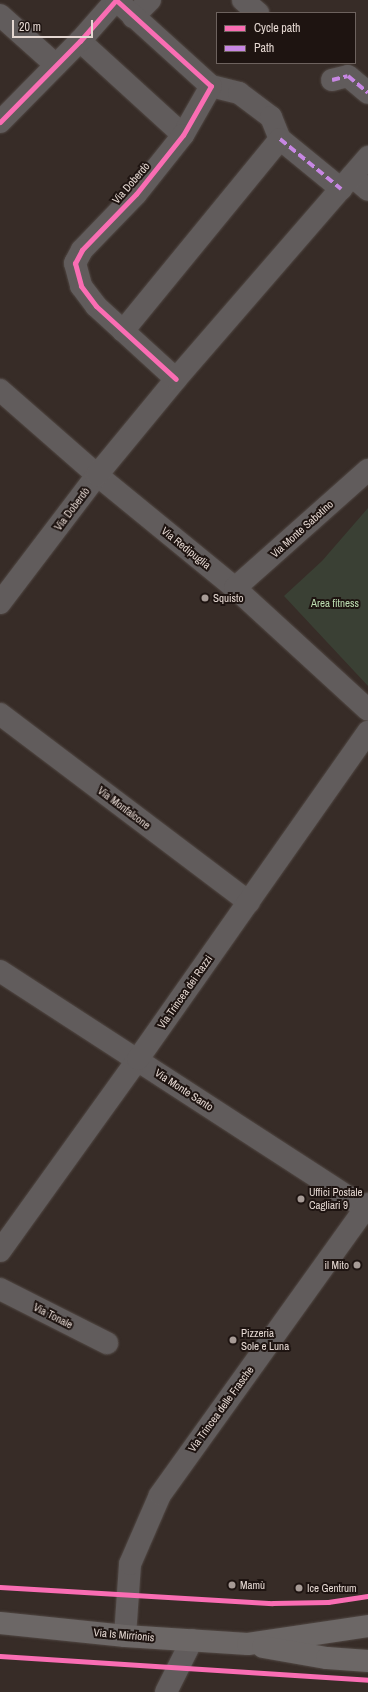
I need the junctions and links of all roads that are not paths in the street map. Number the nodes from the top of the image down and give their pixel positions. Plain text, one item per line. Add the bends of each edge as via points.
1 (116, 0) edge
2 (150, 0) edge
3 (243, 0) edge
4 (257, 12) edge
5 (0, 15) edge
6 (133, 17) junction
7 (80, 40) junction
8 (56, 64) junction
9 (332, 80) dead end
10 (211, 86) junction
11 (368, 93) edge
12 (0, 122) edge
13 (183, 135) junction
14 (280, 139) junction
15 (368, 157) edge
16 (346, 182) junction
17 (368, 190) edge
18 (123, 331) junction
19 (176, 379) junction
20 (0, 390) edge
21 (368, 470) edge
22 (97, 475) junction
23 (235, 588) junction
24 (0, 603) edge
25 (368, 710) edge
26 (0, 714) edge
27 (368, 732) edge
28 (249, 902) junction
29 (0, 971) edge
30 (138, 1059) junction
31 (367, 1207) edge
32 (0, 1251) edge
33 (0, 1289) edge
34 (107, 1343) dead end
35 (0, 1623) edge
36 (368, 1626) edge
37 (125, 1636) junction
38 (192, 1640) junction
39 (248, 1644) junction
40 (368, 1661) edge
41 (166, 1692) edge

1 - 6 street
1 - 7 street
2 - 6 street
3 - 4 street
5 - 8 street
6 - 10 street
7 - 8 street
7 - 13 street
8 - 12 street
9 - 11 street via 348,76
10 - 13 street, Via Doberdò
10 - 14 street via 239,94 271,117
13 - 18 street, Via Doberdò via 136,194 82,250 75,263 81,286 96,306
14 - 16 street
14 - 18 street
15 - 16 street, Via Doberdò
16 - 17 street
16 - 19 street, Via Doberdò
18 - 19 street, Via Doberdò
19 - 22 street, Via Doberdò
20 - 22 street, Via Redipuglia
21 - 23 street, Via Monte Sabotino
22 - 23 street, Via Redipuglia
22 - 24 street, Via Doberdò
23 - 25 street, Via Redipuglia
26 - 28 street, Via Monfalcone
27 - 28 street, Via Trincea dei Razzi
28 - 30 street, Via Trincea dei Razzi
29 - 30 street, Via Monte Santo
30 - 31 street, Via Monte Santo
30 - 32 street, Via Trincea dei Razzi
31 - 37 street, Via Trincea delle Frasche via 160,1495 130,1564
33 - 34 street, Via Tonale
35 - 37 street, Via Is Mirrionis
36 - 39 street, Via Is Mirrionis
37 - 38 street, Via Is Mirrionis
38 - 39 street, Via Is Mirrionis
38 - 41 street
39 - 40 street, Via Is Mirrionis via 327,1658

